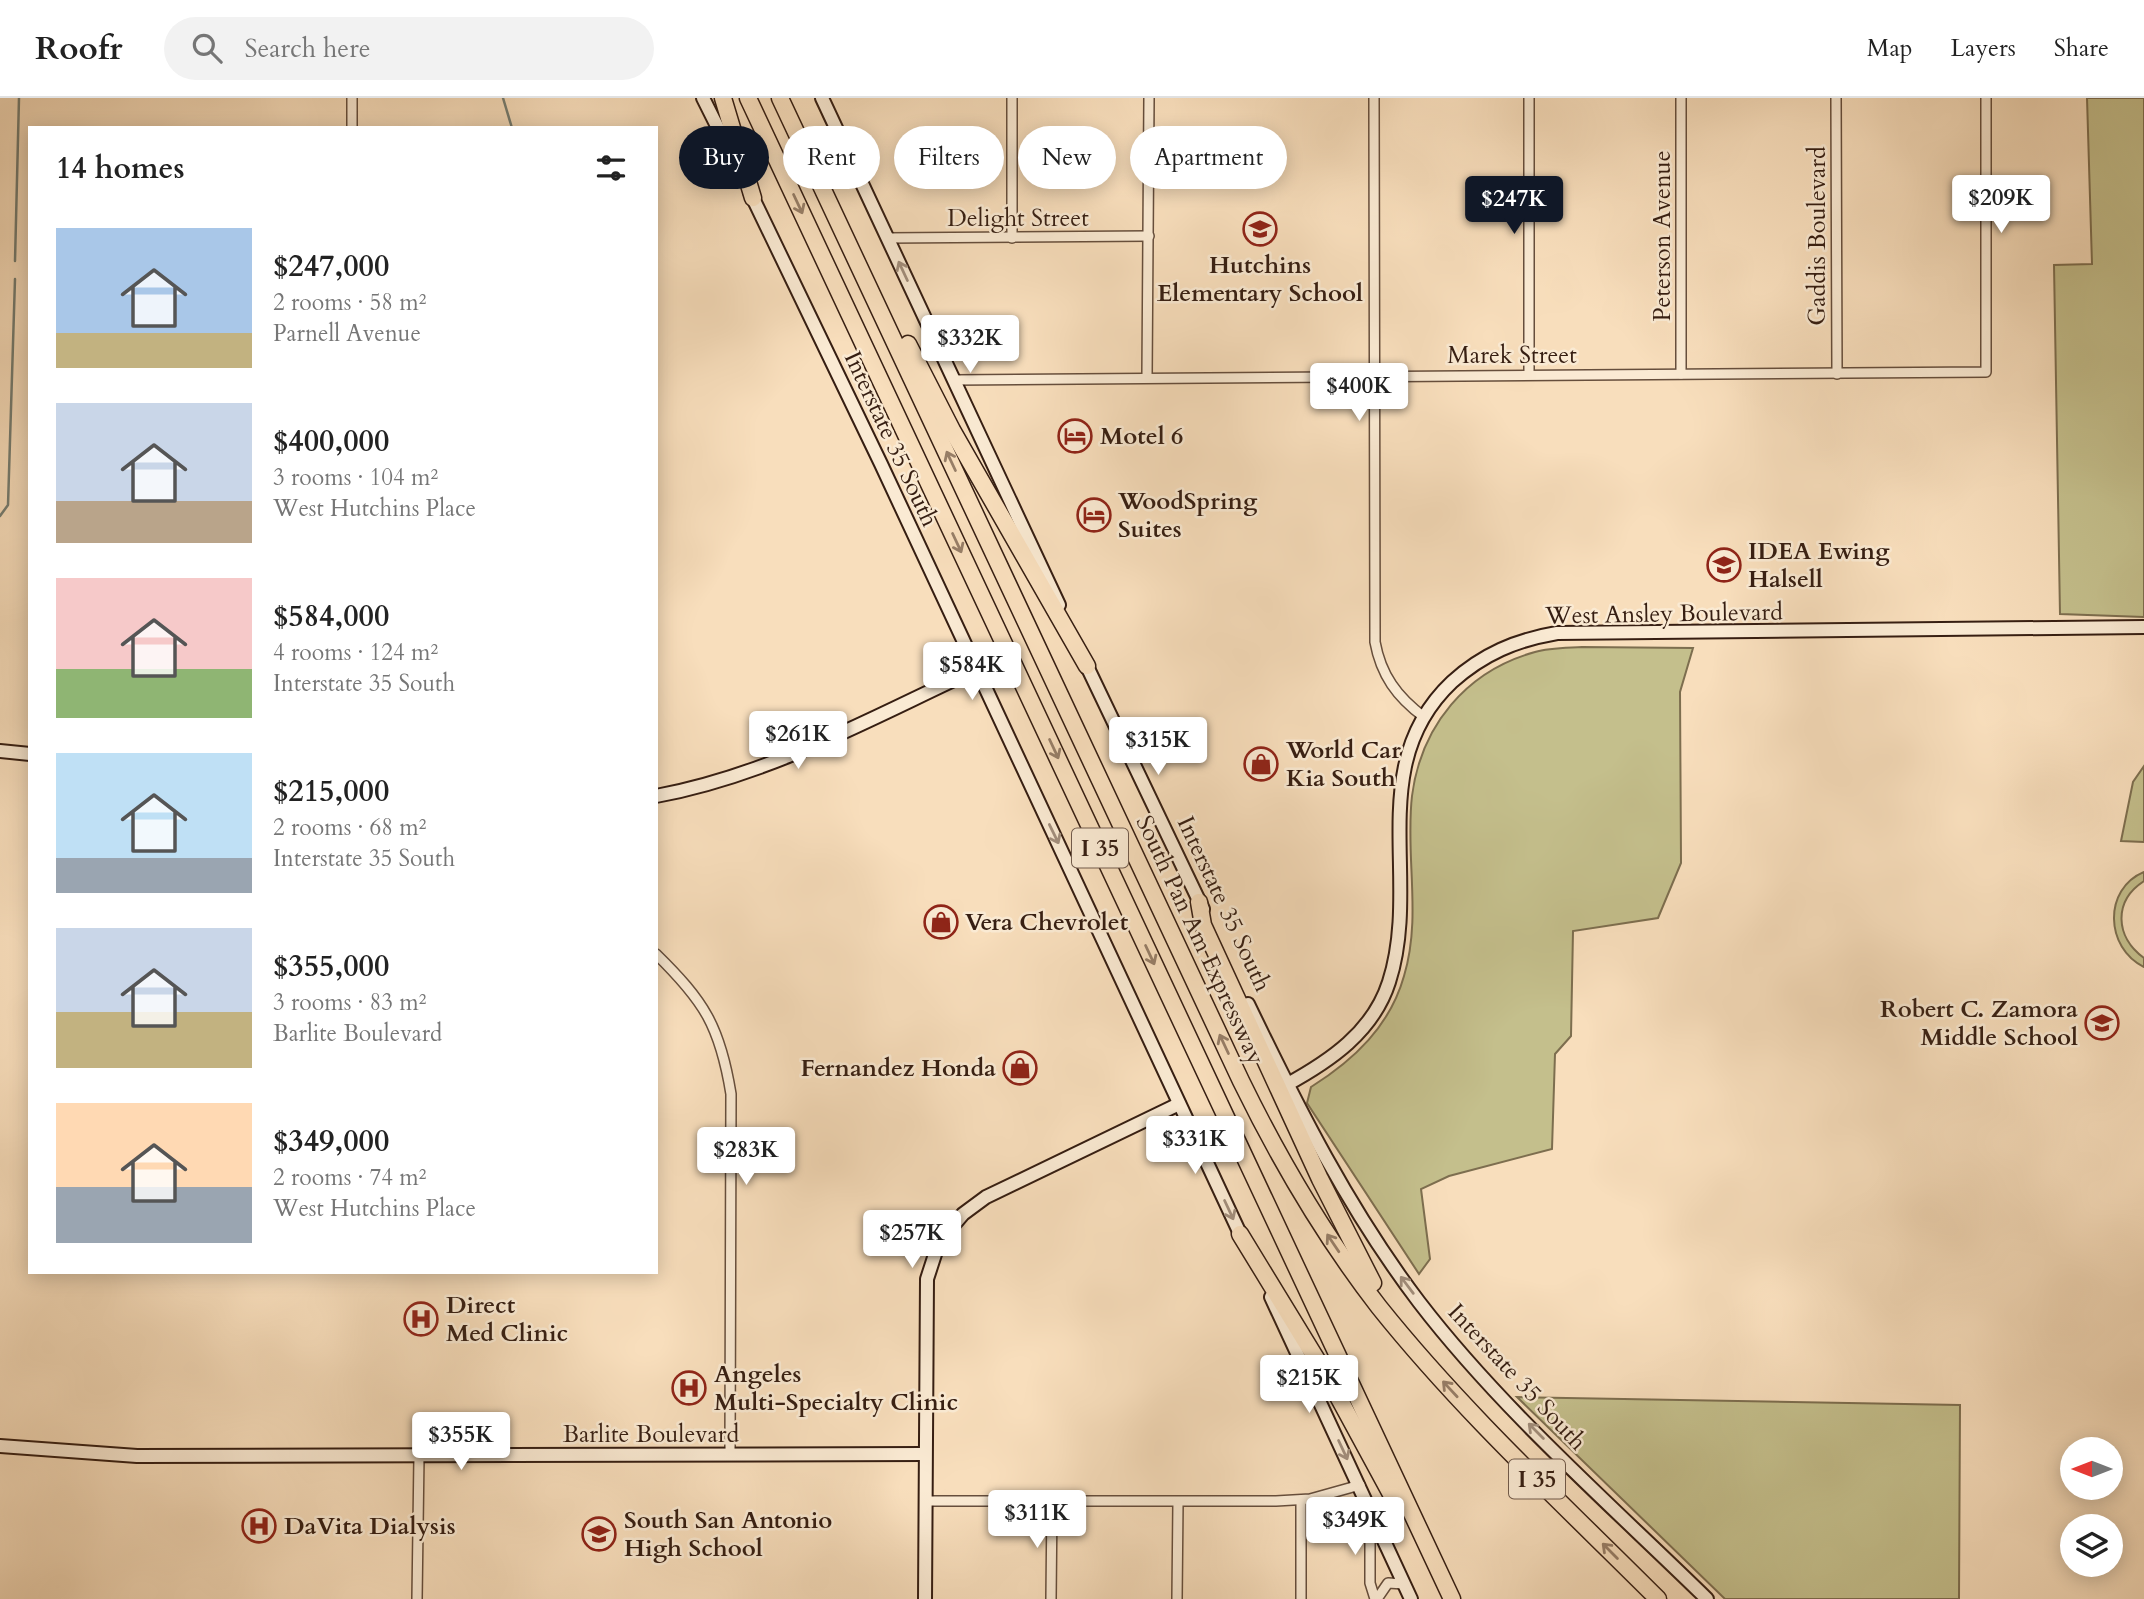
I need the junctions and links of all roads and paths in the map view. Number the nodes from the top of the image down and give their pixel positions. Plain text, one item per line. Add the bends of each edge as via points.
1 (352, 98) edge
2 (703, 98) edge
3 (723, 98) edge
4 (748, 98) edge
5 (780, 98) edge
6 (822, 98) edge
7 (1012, 98) edge
8 (1149, 98) edge
9 (1374, 98) edge
10 (1529, 98) edge
11 (1681, 98) edge
12 (1836, 98) edge
13 (1986, 98) edge
14 (352, 126) edge
15 (794, 126) edge
16 (824, 189) edge
17 (824, 189) edge
18 (753, 198) junction
19 (1149, 236) junction
20 (888, 238) junction
21 (1012, 238) junction
22 (1529, 374) junction
23 (1681, 374) junction
24 (1837, 374) junction
25 (1374, 375) junction
26 (1147, 377) junction
27 (954, 380) junction
28 (2144, 627) edge
29 (1087, 666) junction
30 (975, 670) junction
31 (1424, 717) junction
32 (0, 751) edge
33 (28, 754) edge
34 (658, 796) edge
35 (1199, 902) junction
36 (658, 956) edge
37 (1286, 1084) junction
38 (1179, 1104) junction
39 (1240, 1234) junction
40 (1420, 1355) junction
41 (0, 1446) edge
42 (925, 1454) junction
43 (730, 1455) junction
44 (419, 1456) junction
45 (1360, 1485) junction
46 (1301, 1500) junction
47 (925, 1501) junction
48 (1052, 1501) junction
49 (1178, 1502) junction
50 (1370, 1510) junction
51 (1439, 1572) junction
52 (1404, 1584) junction
53 (418, 1599) edge
54 (925, 1599) edge
55 (1051, 1599) edge
56 (1177, 1599) edge
57 (1301, 1599) edge
58 (1376, 1599) edge
59 (1411, 1599) edge
60 (1452, 1599) edge
61 (1658, 1599) edge
62 (1707, 1599) edge

1 - 14 street
2 - 18 main road, Interstate 35 South
3 - 18 highway
4 -> 51 highway, I 35
5 - 15 highway, South Pan Am Expressway / I 35
6 - 20 main road, Interstate 35 South
7 - 21 street
8 - 19 street
9 - 25 street
10 - 22 street
11 - 23 street, Peterson Avenue
12 - 24 street, Gaddis Boulevard
13 - 24 street, Marek Street via 1986,372
16 - 29 highway via 874,270 936,399
40 -> 17 highway, South Pan Am Expressway / I 35 via 1335,1246 1270,1140
18 - 30 main road, Interstate 35 South
19 - 21 street, Delight Street
19 - 26 street
20 - 21 street, Delight Street
27 -> 20 main road, Interstate 35 South
22 - 23 street, Marek Street
22 - 25 street, Marek Street
23 - 24 street, Marek Street
25 - 26 street, Marek Street
25 - 31 street via 1374,642 1378,661 1397,695
26 - 27 street, Marek Street
27 - 29 main road, Interstate 35 South
28 - 31 main road, West Ansley Boulevard via 1557,633 1532,637 1485,656 1443,691
29 - 35 main road, Interstate 35 South
30 - 34 main road via 771,765
30 -> 38 main road, Interstate 35 South
31 - 37 main road, West Ansley Boulevard via 1401,776 1400,916 1389,983 1364,1026 1345,1047
32 - 33 main road
35 - 37 main road, Interstate 35 South
35 - 40 highway via 1203,925 1320,1179 1365,1270
36 - 43 street via 690,988 712,1022 725,1057 731,1094
62 -> 37 main road, Interstate 35 South via 1491,1385 1419,1302 1339,1183
38 -> 39 main road, Interstate 35 South
38 - 42 main road via 986,1197 962,1214 939,1242 930,1262 924,1299
39 -> 45 main road, Interstate 35 South
39 - 51 highway
61 -> 40 highway, South Pan Am Expressway / I 35
41 - 44 main road, Barlite Boulevard via 137,1456
42 - 43 main road, Barlite Boulevard
42 - 47 main road
43 - 44 main road, Barlite Boulevard
44 - 53 street
45 - 46 street
45 - 50 main road, Interstate 35 South
46 - 49 street
46 - 57 street
47 - 48 street
47 - 54 main road
48 - 49 street
48 - 55 street
49 - 56 street
50 - 52 main road, Interstate 35 South
50 - 58 street via 1370,1583
51 - 60 highway, I 35
52 - 58 street via 1388,1583
52 - 59 main road, Interstate 35 South

